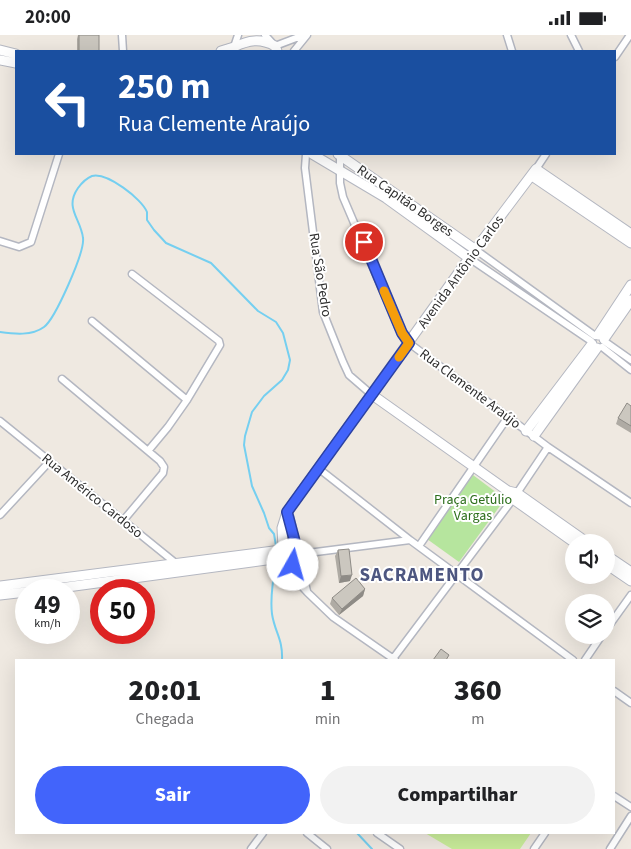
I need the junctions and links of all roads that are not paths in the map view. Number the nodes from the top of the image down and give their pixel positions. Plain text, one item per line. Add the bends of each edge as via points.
1 (122, 35) edge
2 (238, 35) edge
3 (265, 35) edge
4 (306, 35) edge
5 (507, 35) edge
6 (571, 35) edge
7 (630, 35) edge
8 (234, 49) edge
9 (0, 50) edge
10 (123, 50) edge
11 (278, 50) edge
12 (295, 50) edge
13 (512, 50) edge
14 (578, 50) edge
15 (15, 54) edge
16 (616, 56) edge
17 (0, 60) edge
18 (15, 63) edge
19 (59, 155) edge
20 (306, 155) edge
21 (314, 155) edge
22 (339, 155) edge
23 (545, 155) edge
24 (340, 170) junction
25 (534, 173) junction
26 (585, 208) junction
27 (631, 234) edge
28 (0, 241) edge
29 (631, 243) edge
30 (476, 250) junction
31 (469, 259) junction
32 (132, 274) dead end
33 (631, 285) edge
34 (631, 300) edge
35 (92, 321) dead end
36 (598, 341) junction
37 (409, 343) junction
38 (631, 360) edge
39 (631, 370) edge
40 (62, 379) dead end
41 (371, 394) junction
42 (187, 400) junction
43 (508, 417) junction
44 (0, 421) edge
45 (530, 434) junction
46 (548, 447) junction
47 (148, 451) junction
48 (50, 461) junction
49 (473, 467) junction
50 (318, 468) junction
51 (513, 494) junction
52 (631, 503) edge
53 (287, 512) junction
54 (0, 515) edge
55 (122, 521) junction
56 (565, 534) edge
57 (574, 534) edge
58 (410, 540) junction
59 (419, 545) junction
60 (282, 549) junction
61 (298, 553) junction
62 (615, 561) edge
63 (284, 562) junction
64 (176, 564) junction
65 (615, 570) edge
66 (185, 571) junction
67 (456, 573) junction
68 (631, 573) edge
69 (631, 581) edge
70 (80, 585) edge
71 (2, 589) edge
72 (15, 591) edge
73 (307, 592) junction
74 (631, 595) edge
75 (615, 617) edge
76 (596, 644) edge
77 (393, 659) edge
78 (571, 659) edge
79 (586, 659) edge
80 (615, 692) edge
81 (631, 703) edge
82 (615, 797) edge
83 (631, 807) edge
84 (631, 816) edge
85 (262, 834) edge
86 (308, 834) edge
87 (379, 834) edge
88 (544, 834) edge
89 (251, 849) edge
90 (327, 849) edge
91 (400, 849) edge
92 (534, 849) edge
93 (610, 849) edge

1 - 10 street
2 - 8 street
3 - 11 street
4 - 11 street
4 - 12 street
5 - 13 street
6 - 14 street
7 - 16 street
8 - 11 main road via 252,39 269,43
9 - 15 main road
17 - 18 main road
19 - 28 street via 31,242 19,247
20 - 41 street, Rua São Pedro via 323,312 349,375
21 - 24 main road
22 - 24 street, Rua Clemente Araújo
22 - 30 main road, Rua Capitão Borges
23 - 25 street, Avenida Antônio Carlos
24 - 31 main road via 386,198
24 - 37 street, Rua Clemente Araújo via 343,197
25 - 26 main road
25 - 30 main road, Avenida Antônio Carlos
26 - 27 main road
26 - 29 main road
30 - 31 main road, Avenida Antônio Carlos
30 - 36 street, Rua Capitão Borges
31 - 36 street
31 - 37 main road, Avenida Antônio Carlos
32 - 42 street via 219,341 219,349
33 - 36 main road
34 - 36 main road
35 - 42 street
36 - 38 street
36 - 39 street
36 - 45 main road
37 - 41 main road, Avenida Antônio Carlos
37 - 43 street, Rua Clemente Araújo
40 - 47 street
41 - 49 main road, Rua São Pedro
41 - 50 main road, Avenida Antônio Carlos
42 - 47 street
43 - 45 street, Rua Clemente Araújo
43 - 49 street
44 - 48 street, Rua Américo Cardoso
45 - 46 street, Rua Clemente Araújo
46 - 51 street
46 - 52 street, Rua Clemente Araújo
47 - 55 street via 162,464 163,473
48 - 54 street
48 - 55 street, Rua Américo Cardoso
49 - 51 main road, Rua São Pedro
49 - 59 street
50 - 53 main road, Avenida Antônio Carlos
50 - 58 street
51 - 56 main road
51 - 57 main road
51 - 67 street
53 - 60 main road, Avenida Antônio Carlos via 282,528
53 - 61 main road
55 - 64 street, Rua Américo Cardoso
58 - 59 street
58 - 61 street
59 - 67 street
60 - 61 main road via 289,545
60 - 63 main road via 280,555
60 - 64 main road
61 - 63 main road via 296,563
61 - 73 street
62 - 68 main road
63 - 66 main road via 266,560
63 - 73 street
64 - 66 street, Rua Américo Cardoso
64 - 71 main road
65 - 69 main road
66 - 70 main road
67 - 77 street
67 - 78 street
71 - 72 main road
73 - 77 street via 333,617
74 - 75 street
76 - 79 street
80 - 81 street
82 - 83 street
84 - 93 street
85 - 89 street
86 - 90 street
87 - 91 street
88 - 92 street

